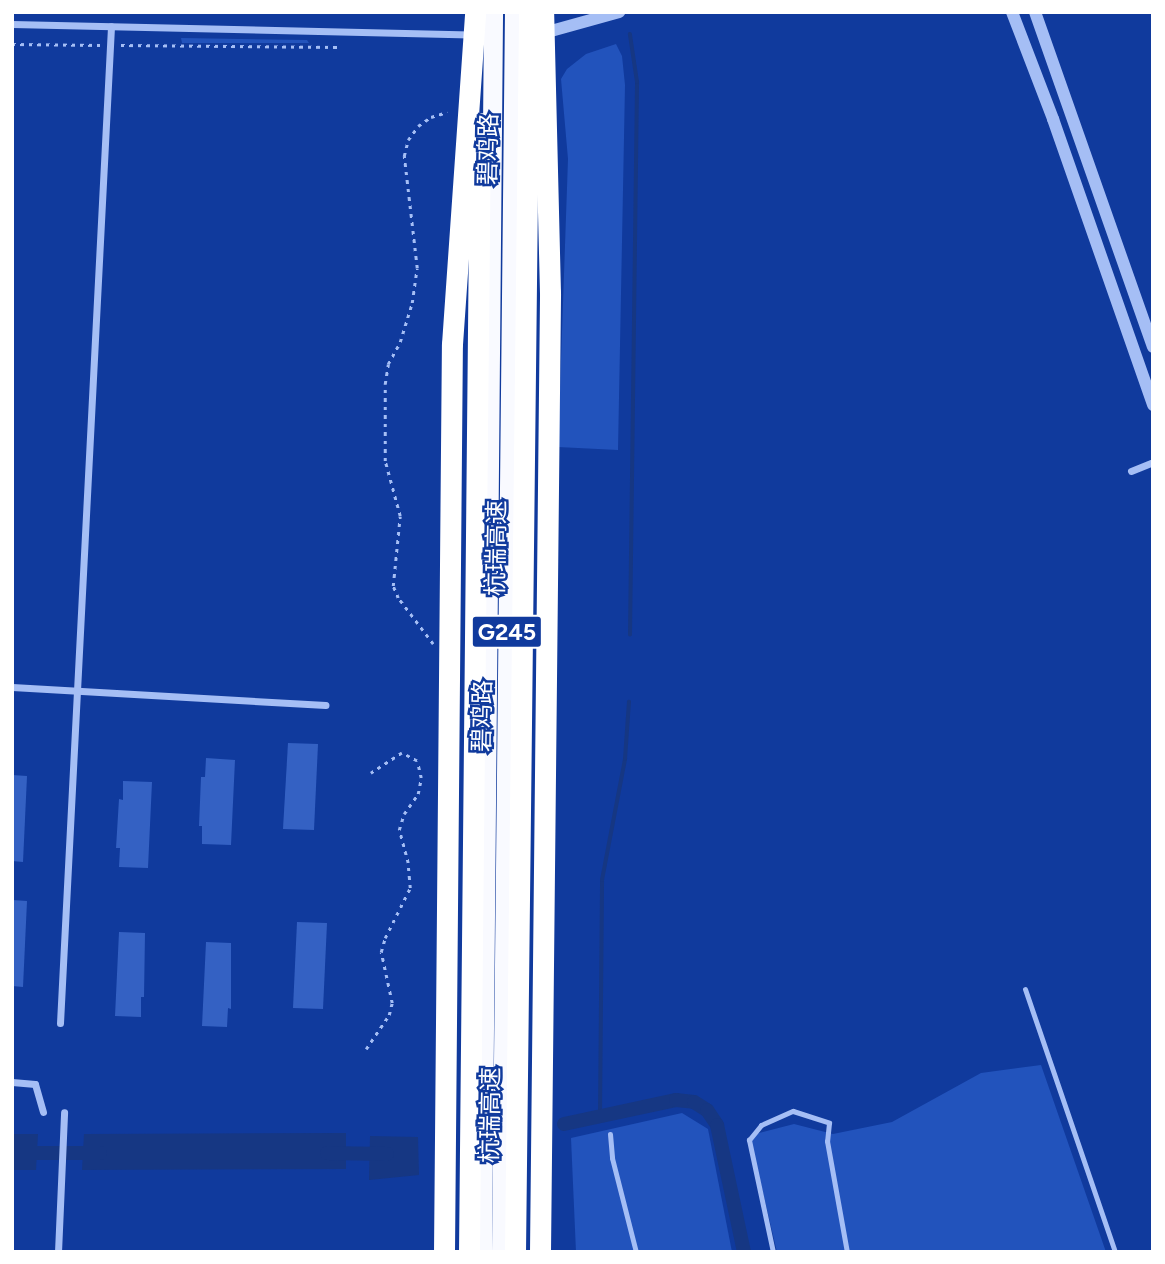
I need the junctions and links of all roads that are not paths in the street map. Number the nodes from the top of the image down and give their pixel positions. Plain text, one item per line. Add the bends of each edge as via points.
1 (475, 12) edge
2 (482, 12) edge
3 (493, 12) edge
4 (543, 12) edge
5 (557, 12) edge
6 (619, 12) edge
7 (1012, 12) edge
8 (1035, 12) edge
9 (517, 17) edge
10 (12, 24) edge
11 (111, 26) junction
12 (493, 35) junction
13 (1153, 346) edge
14 (1153, 405) edge
15 (1153, 462) edge
16 (1131, 471) dead end
17 (12, 687) edge
18 (80, 691) junction
19 (325, 705) dead end
20 (1025, 989) dead end
21 (60, 1023) dead end
22 (12, 1082) edge
23 (43, 1111) dead end
24 (64, 1112) dead end
25 (610, 1134) dead end
26 (58, 1252) edge
27 (443, 1252) edge
28 (469, 1252) edge
29 (482, 1252) edge
30 (501, 1252) edge
31 (515, 1252) edge
32 (540, 1252) edge
33 (636, 1252) edge
34 (774, 1252) edge
35 (848, 1252) edge
36 (1115, 1252) edge

1 - 27 highway via 452,344
2 - 28 highway, 杭瑞高速
3 - 12 highway, 碧鸡路 / G245
4 - 32 highway via 550,293
5 - 9 street
6 - 9 street via 551,32
7 - 14 street
8 - 13 street
9 - 30 highway, 碧鸡路 / G245
9 - 31 highway, 杭瑞高速
10 - 11 street
11 - 12 street
11 - 18 street
12 - 29 highway, 碧鸡路 / G245
15 - 16 street
17 - 18 street
18 - 19 street
18 - 21 street
20 - 36 lane
22 - 23 street via 35,1084
24 - 26 street
25 - 33 lane
34 - 35 lane via 750,1140 761,1125 793,1111 829,1123 827,1141

